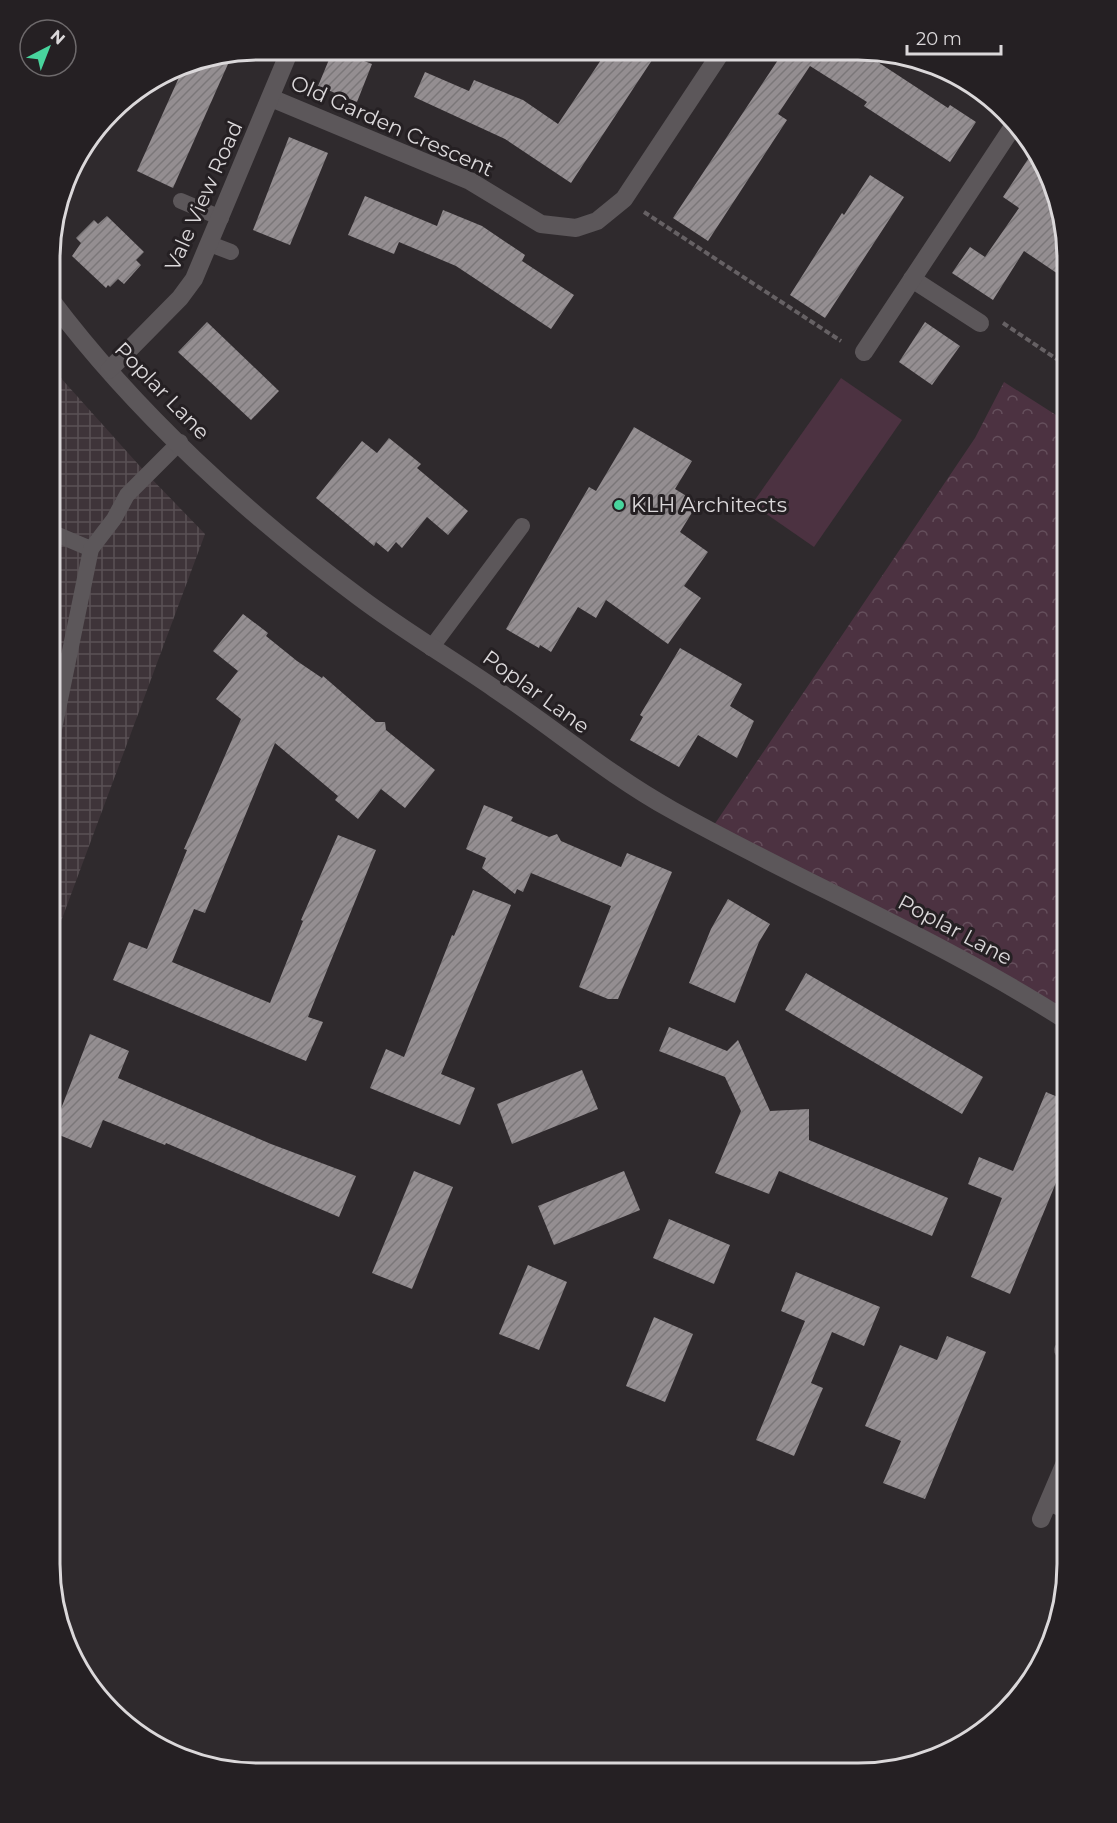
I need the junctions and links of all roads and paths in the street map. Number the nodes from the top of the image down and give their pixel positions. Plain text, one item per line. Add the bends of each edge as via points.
1 (286, 60) edge
2 (716, 60) edge
3 (271, 98) junction
4 (1010, 131) edge
5 (624, 198) junction
6 (181, 201) dead end
7 (221, 218) junction
8 (210, 244) junction
9 (231, 252) dead end
10 (912, 279) junction
11 (60, 311) edge
12 (980, 323) joint
13 (864, 351) joint
14 (1057, 359) edge
15 (109, 370) junction
16 (180, 442) junction
17 (522, 526) dead end
18 (60, 536) edge
19 (91, 549) junction
20 (431, 648) junction
21 (60, 700) edge
22 (1057, 1015) edge
23 (1057, 1482) edge
24 (1049, 1502) junction
25 (1057, 1506) edge
26 (1041, 1519) dead end

1 - 3 street, Vale View Road
2 - 5 street, Old Garden Crescent
3 - 5 street, Old Garden Crescent via 470,181 541,224 583,227 609,213
3 - 7 street, Vale View Road
4 - 10 street
5 - 13 path via 851,348
6 - 7 lane
7 - 8 street, Vale View Road
8 - 9 lane
8 - 15 street, Vale View Road via 188,289
10 - 12 street
10 - 13 street
11 - 15 street, Poplar Lane
12 - 14 path via 991,315
15 - 16 street, Poplar Lane
16 - 19 lane via 127,495
16 - 20 street, Poplar Lane via 295,548
17 - 20 lane
18 - 19 lane
19 - 21 lane
20 - 22 street, Poplar Lane via 640,792 920,935
23 - 24 street
24 - 25 street
24 - 26 street

